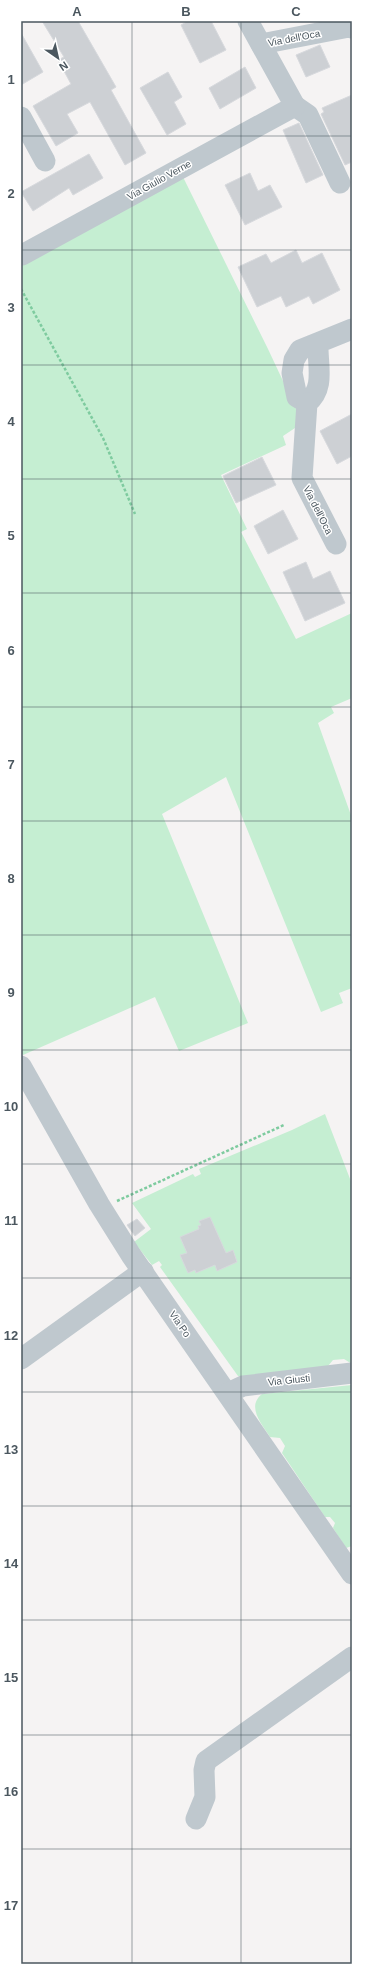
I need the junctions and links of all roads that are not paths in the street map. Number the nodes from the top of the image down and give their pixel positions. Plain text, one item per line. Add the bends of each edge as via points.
1 (248, 21) edge
2 (352, 28) edge
3 (261, 44) junction
4 (295, 106) junction
5 (21, 117) edge
6 (45, 161) dead end
7 (340, 183) dead end
8 (22, 255) dead end
9 (352, 329) edge
10 (336, 544) dead end
11 (21, 1066) edge
12 (143, 1271) junction
13 (21, 1359) edge
14 (352, 1373) edge
15 (228, 1393) junction
16 (352, 1574) edge
17 (352, 1657) edge
18 (196, 1819) dead end

1 - 3 street, Via dell'Oca
2 - 3 street, Via dell'Oca
3 - 4 street
4 - 7 street via 308,115
4 - 8 street, Via Giulio Verne
5 - 6 street
9 - 10 street, Via dell'Oca via 300,350 294,360 292,373 297,397 307,403 302,478
11 - 12 street, Via Po via 102,1208
12 - 13 street
12 - 15 street, Via Po
14 - 15 street, Via Giusti via 243,1386
15 - 16 street, Via Po
17 - 18 street via 206,1761 205,1798

